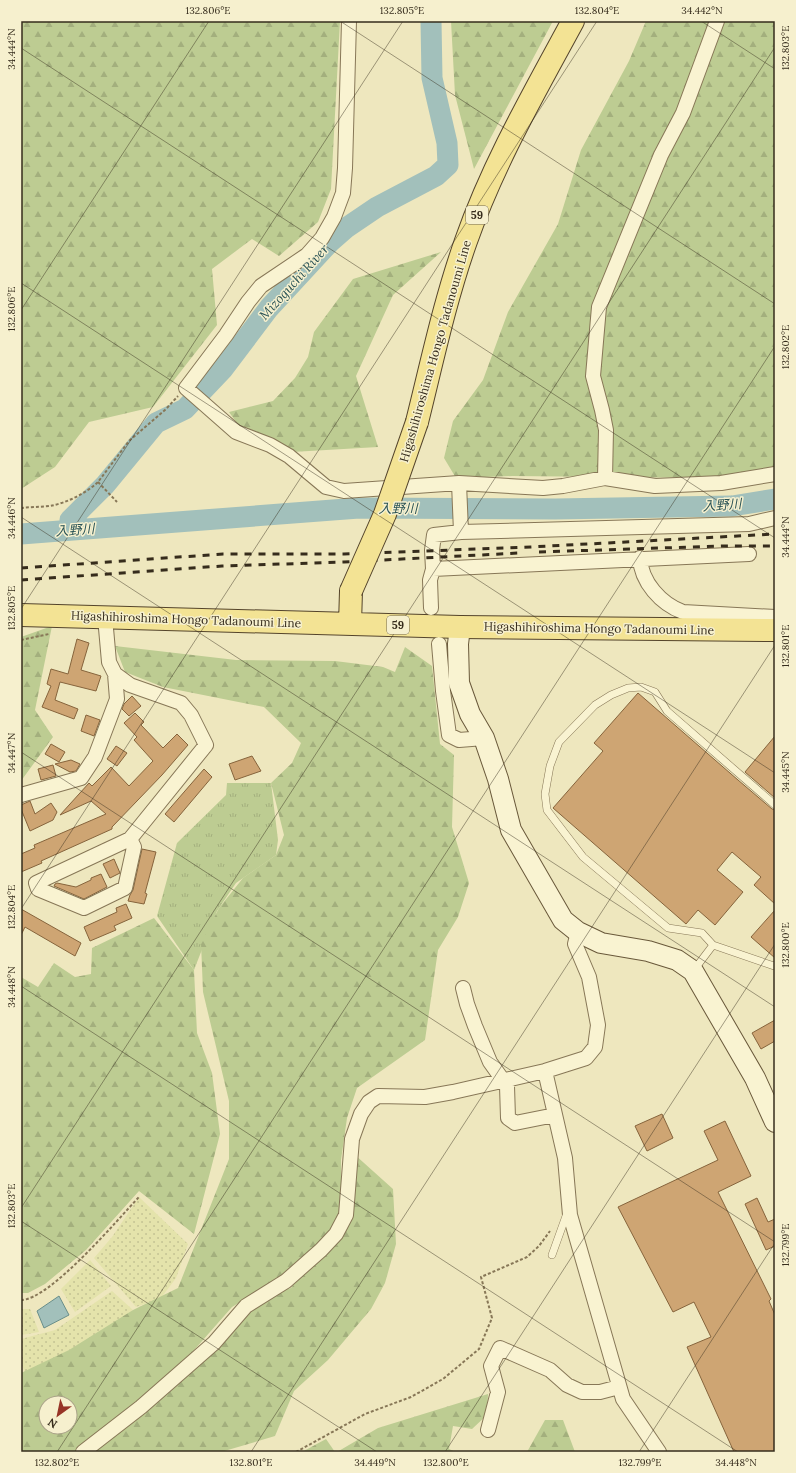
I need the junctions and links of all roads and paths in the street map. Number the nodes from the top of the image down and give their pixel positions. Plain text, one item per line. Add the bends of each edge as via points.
1 (349, 21) edge
2 (574, 21) edge
3 (717, 21) edge
4 (188, 391) junction
5 (775, 474) edge
6 (605, 478) junction
7 (98, 482) junction
8 (459, 486) junction
9 (117, 502) dead end
10 (21, 508) edge
11 (775, 518) edge
12 (460, 527) junction
13 (749, 554) dead end
14 (640, 558) junction
15 (433, 569) junction
16 (432, 608) dead end
17 (21, 615) edge
18 (105, 617) junction
19 (775, 617) edge
20 (350, 624) junction
21 (460, 627) junction
22 (775, 630) edge
23 (439, 644) dead end
24 (115, 674) junction
25 (484, 738) junction
26 (21, 795) edge
27 (775, 806) edge
28 (130, 839) junction
29 (578, 932) junction
30 (713, 945) junction
31 (775, 965) edge
32 (693, 971) junction
33 (463, 988) dead end
34 (545, 1071) junction
35 (503, 1081) junction
36 (556, 1115) junction
37 (775, 1122) edge
38 (139, 1196) dead end
39 (570, 1215) junction
40 (551, 1229) dead end
41 (552, 1255) dead end
42 (21, 1300) edge
43 (619, 1387) junction
44 (488, 1430) dead end
45 (83, 1452) edge
46 (296, 1452) edge
47 (659, 1452) edge

1 - 4 street via 345,168 343,193 334,217 322,238 307,255 261,286
2 - 20 main road, Higashihiroshima Hongo Tadanoumi Line / 59, bridge via 497,164 466,241 439,332 417,422 385,514 352,591
3 - 6 street via 683,113 661,155 599,307 593,376 606,430
4 - 7 path via 129,441
4 - 8 street via 236,432 270,445 289,456 326,487 344,491
5 - 6 street via 721,483 655,486
6 - 8 street via 543,488
7 - 9 path
7 - 10 path via 67,500 50,506
8 - 12 street
11 - 12 street via 749,524
12 - 15 street via 434,535
13 - 14 street
14 - 15 street
14 - 19 street via 644,576 652,589 674,609 683,612
15 - 16 street via 430,580
17 - 18 main road, Higashihiroshima Hongo Tadanoumi Line / 59
18 - 20 main road, Higashihiroshima Hongo Tadanoumi Line / 59
18 - 24 street via 109,662
20 - 21 main road, Higashihiroshima Hongo Tadanoumi Line / 59
21 - 22 main road, Higashihiroshima Hongo Tadanoumi Line / 59
21 - 25 street via 459,683 470,714
23 - 25 street via 449,735 459,740
24 - 26 street via 117,699 95,757 81,778
24 - 28 street via 130,685 181,703 191,715 206,745
25 - 29 street via 498,778 510,830 563,920
27 - 30 lane via 667,711 655,692 641,687 628,688 595,705 558,742 546,787 546,810 583,857 668,928 702,933
28 - 28 street via 36,883 38,889 84,908 125,888 134,847
29 - 32 street via 601,943 648,951 677,960
29 - 34 street via 575,944 589,977 598,1025 595,1047 586,1058
30 - 31 lane
30 - 32 lane
32 - 37 street via 755,1078
33 - 35 street via 490,1062
34 - 35 street
34 - 36 street
35 - 36 street via 507,1086 508,1118 515,1123
35 - 45 street via 425,1097 378,1096 369,1102 361,1114 352,1138 346,1215 336,1234 286,1280 246,1306 214,1343 142,1407
36 - 39 street via 566,1158
38 - 42 path via 88,1254 46,1289 28,1300
39 - 41 lane via 566,1216
39 - 43 street
40 - 46 path via 527,1257 481,1277 492,1318 479,1350 443,1379 417,1393 365,1414
43 - 44 street via 600,1392 582,1392 567,1385 550,1370 500,1348 491,1366 498,1392
43 - 47 street via 622,1399

